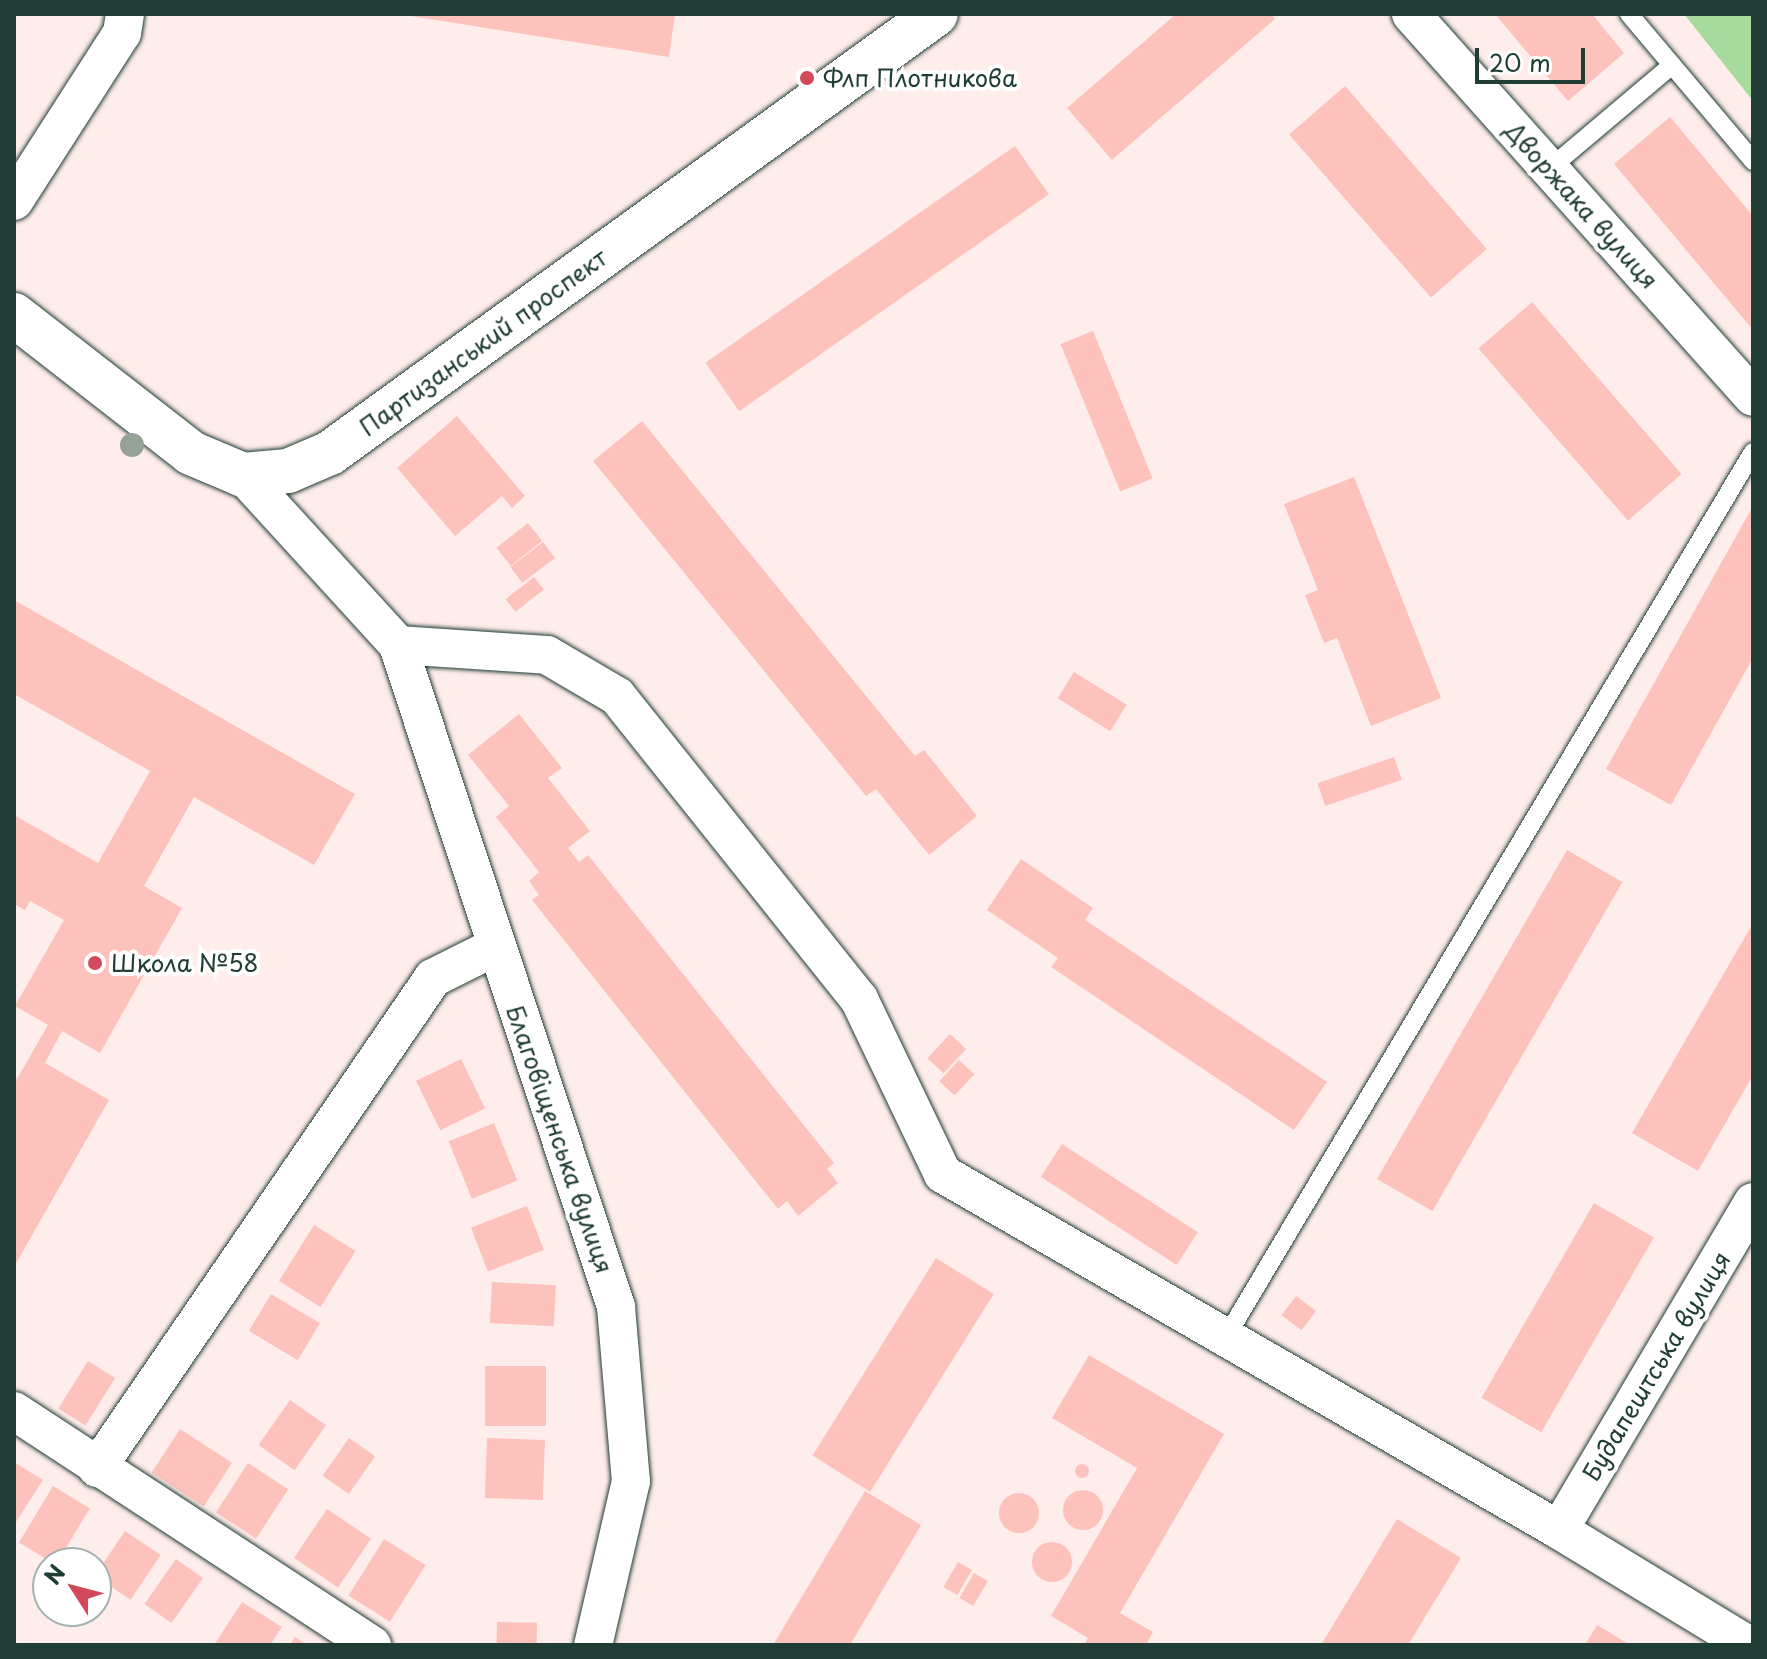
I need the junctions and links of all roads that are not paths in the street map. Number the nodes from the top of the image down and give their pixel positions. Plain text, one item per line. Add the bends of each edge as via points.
1 (125, 14) edge
2 (936, 14) edge
3 (1411, 14) edge
4 (1629, 14) edge
5 (1672, 65) junction
6 (1753, 161) edge
7 (1549, 169) junction
8 (14, 201) edge
9 (14, 315) edge
10 (1753, 397) edge
11 (1753, 452) edge
12 (243, 475) junction
13 (398, 645) junction
14 (495, 947) junction
15 (1753, 1202) edge
16 (1226, 1337) junction
17 (14, 1411) edge
18 (97, 1468) junction
19 (1559, 1530) junction
20 (372, 1645) edge
21 (593, 1645) edge
22 (1748, 1645) edge

1 - 8 street via 122,33
2 - 12 street, Партизанський проспект via 330,453 288,471
3 - 7 street, Дворжака вулиця
4 - 5 lane
5 - 6 lane
5 - 7 lane
7 - 10 street, Дворжака вулиця
9 - 12 street, Партизанський проспект via 191,453
11 - 16 lane
12 - 13 street
13 - 14 street, Благовіщенська вулиця
13 - 16 street via 547,655 617,696 859,999 943,1174
14 - 18 street via 433,978
14 - 21 street, Благовіщенська вулиця via 616,1307 631,1481
15 - 19 street, Будапештська вулиця
16 - 19 street
17 - 18 street
18 - 20 street
19 - 22 street

